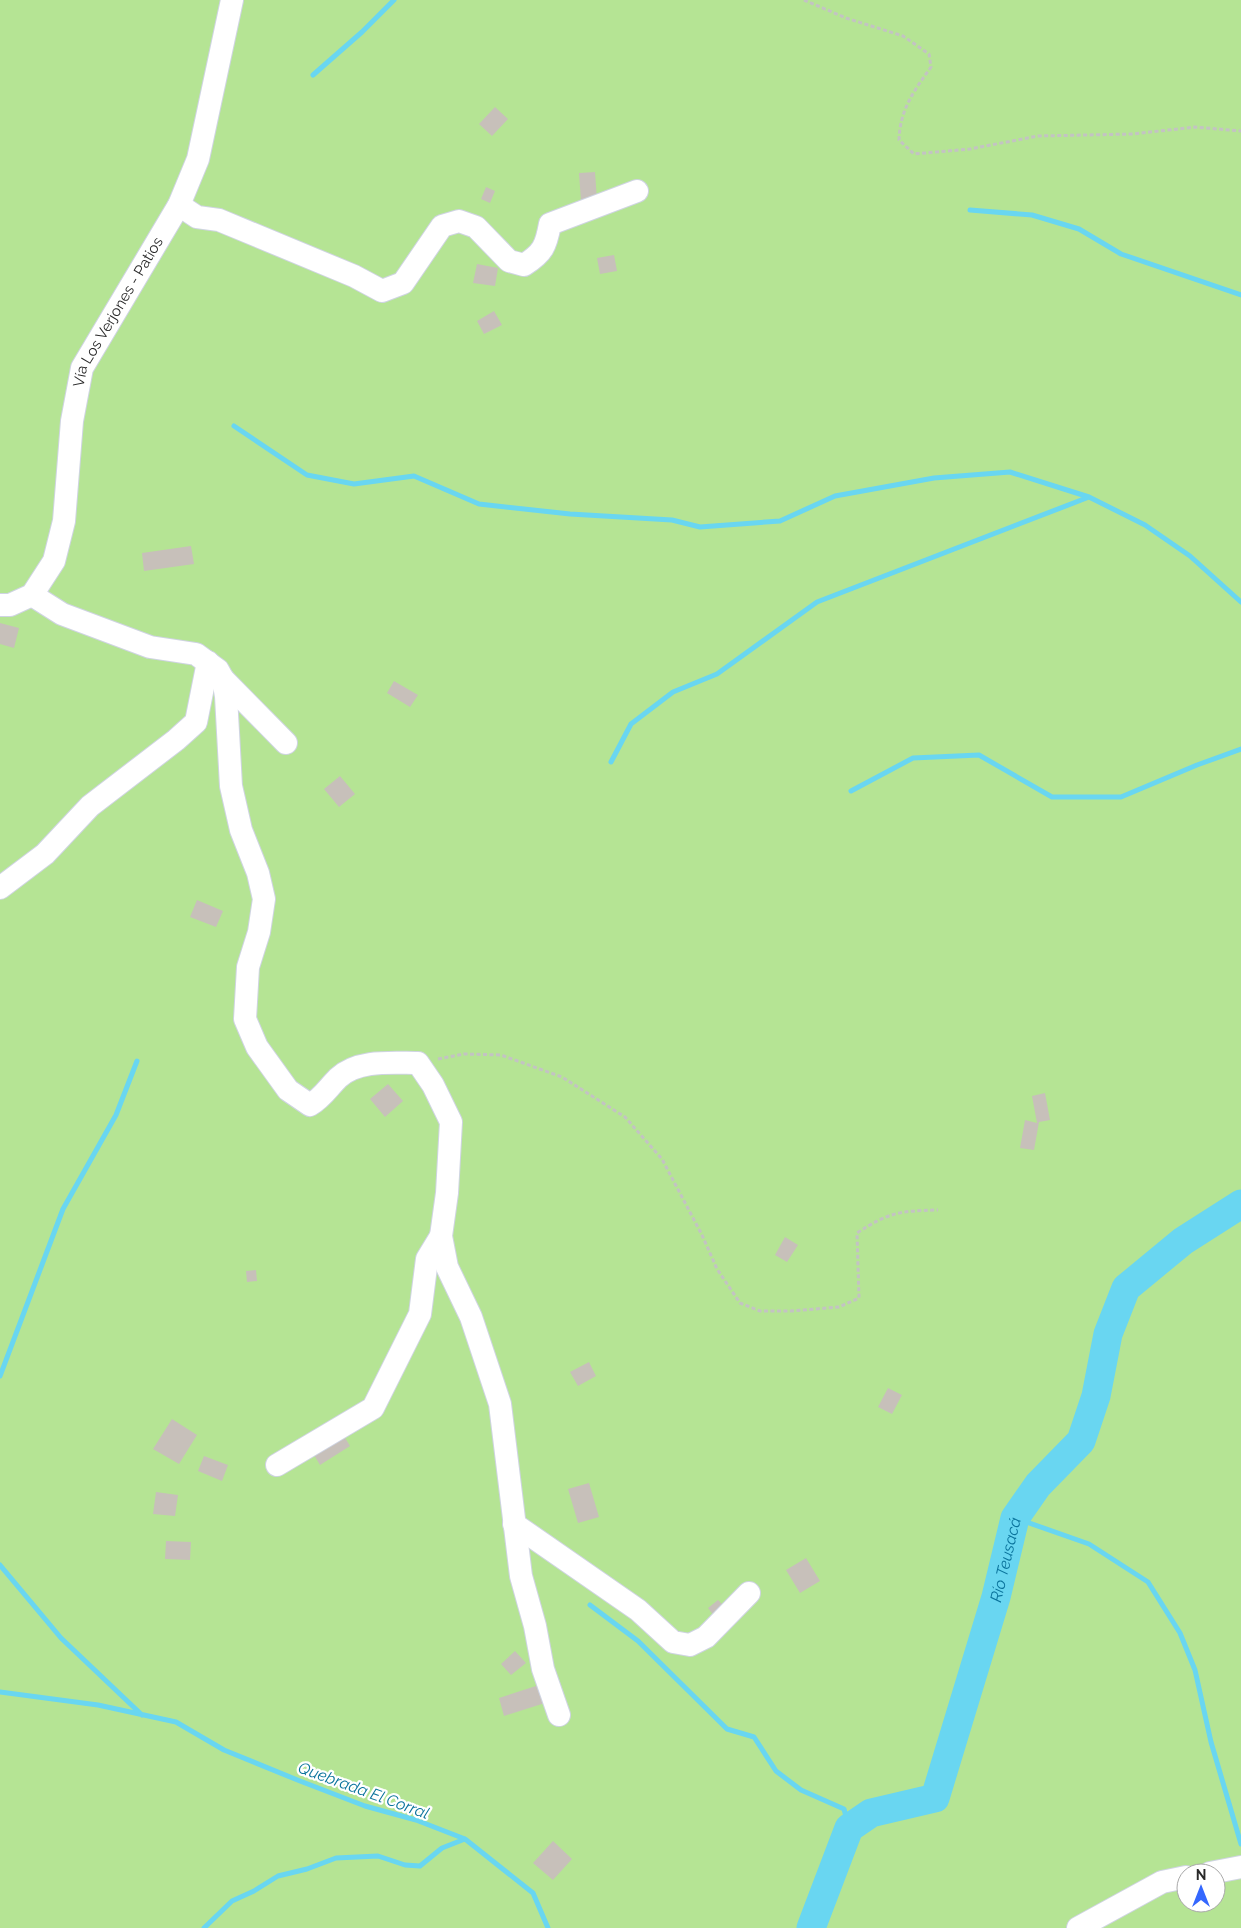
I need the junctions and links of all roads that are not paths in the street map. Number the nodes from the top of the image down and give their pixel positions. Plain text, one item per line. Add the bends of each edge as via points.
1 (232, 0) edge
2 (637, 191) dead end
3 (179, 205) junction
4 (32, 595) junction
5 (0, 605) edge
6 (216, 671) junction
7 (286, 743) dead end
8 (0, 888) edge
9 (441, 1236) junction
10 (278, 1465) dead end
11 (514, 1524) junction
12 (749, 1593) dead end
13 (560, 1715) dead end
14 (1241, 1867) edge
15 (1226, 1870) edge
16 (1176, 1879) edge
17 (1078, 1928) edge

1 - 3 street, Vía Los Verjones - Patios via 198,159
2 - 3 street via 550,224 547,241 539,256 524,265 509,260 476,227 459,221 442,226 403,283 382,291 220,220 197,217
3 - 4 street, Vía Los Verjones - Patios via 82,368 72,420 64,521 54,561
4 - 5 street via 10,605
4 - 6 street via 62,614 150,647 196,654
6 - 7 street
6 - 8 street via 196,722 90,806 45,854
6 - 9 street via 226,696 231,786 241,830 258,872 264,899 259,932 248,967 245,1019 257,1047 288,1090 310,1105 321,1098 340,1076 364,1065 418,1063 451,1122
9 - 10 street via 427,1259 420,1314 373,1408
9 - 11 street via 448,1267 471,1317 500,1404
11 - 12 street via 638,1610 672,1642 690,1645 706,1637
11 - 13 street via 521,1576 543,1669
14 - 15 street
16 - 17 street via 1162,1882

